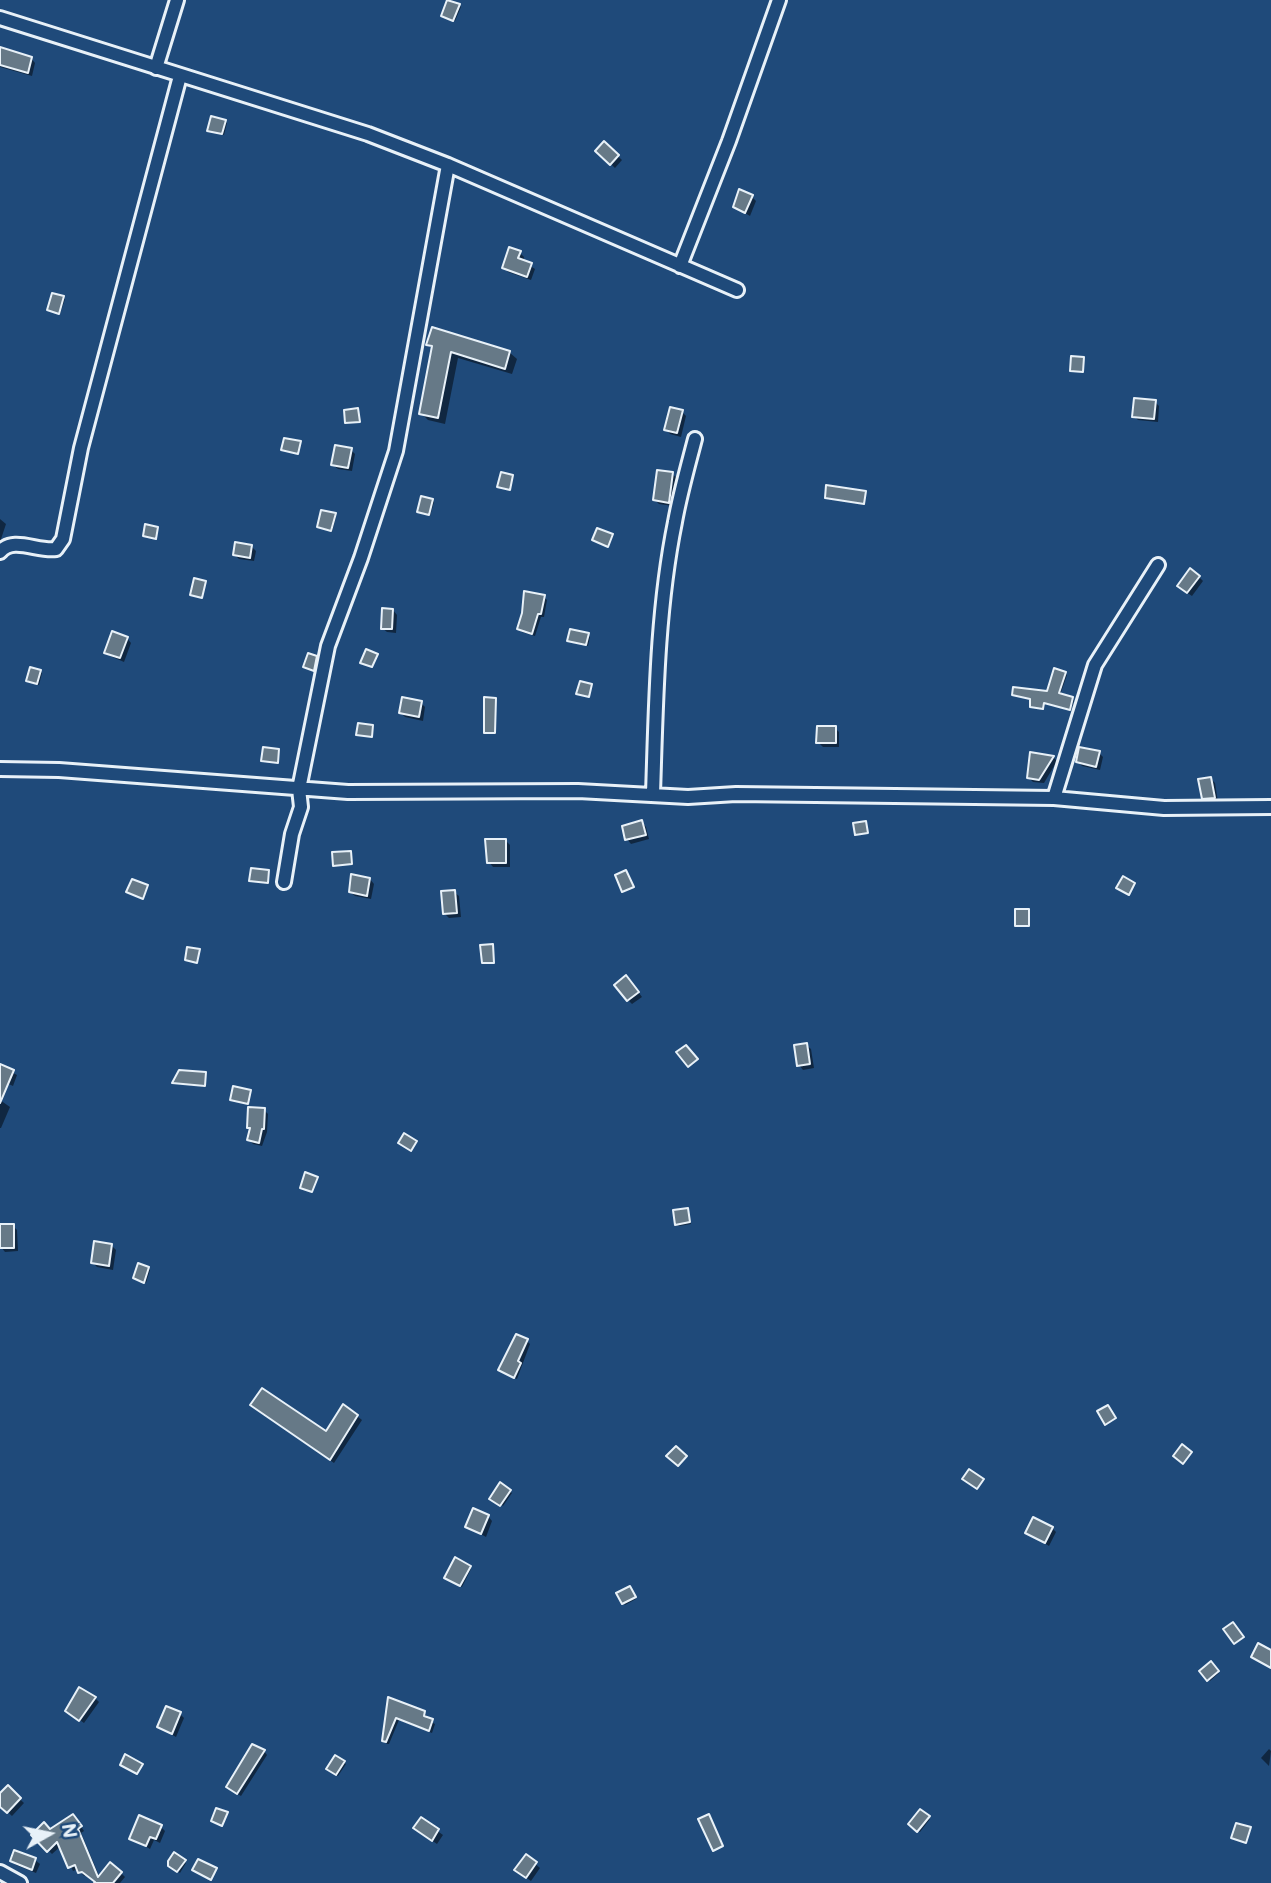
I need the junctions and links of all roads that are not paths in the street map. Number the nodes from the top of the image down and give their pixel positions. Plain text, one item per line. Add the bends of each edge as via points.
1 (177, 0) edge
2 (779, 0) edge
3 (0, 18) edge
4 (156, 68) junction
5 (180, 76) junction
6 (448, 165) junction
7 (680, 266) junction
8 (737, 290) dead end
9 (695, 439) dead end
10 (0, 552) edge
11 (1158, 565) dead end
12 (0, 769) edge
13 (299, 789) junction
14 (653, 794) junction
15 (1054, 798) junction
16 (1271, 807) edge
17 (284, 882) dead end
18 (0, 1872) edge
19 (20, 1883) edge

1 - 4 street
2 - 7 street
3 - 4 street
4 - 5 street
5 - 6 street via 368,134
5 - 10 street via 81,448 63,539 56,549 47,551 12,544
6 - 7 street
6 - 13 street via 396,451 328,646
7 - 8 street
9 - 14 street via 674,523 663,603
11 - 15 street via 1095,665
12 - 13 street
13 - 14 street
13 - 17 street via 301,807
14 - 15 street
15 - 16 street via 1164,808
18 - 19 street

